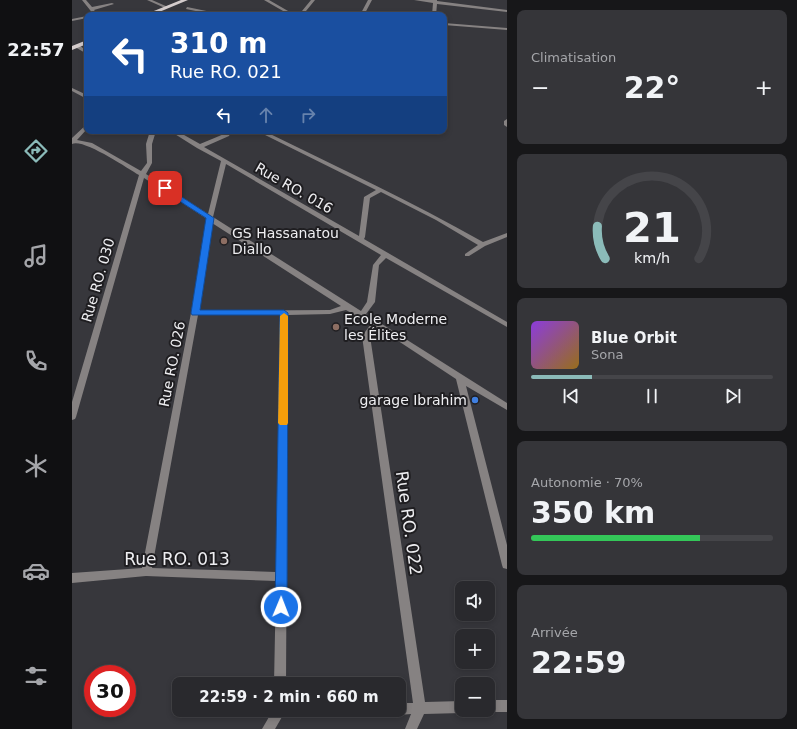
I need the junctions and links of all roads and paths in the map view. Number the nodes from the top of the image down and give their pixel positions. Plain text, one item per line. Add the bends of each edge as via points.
1 (84, 0) edge
2 (149, 0) edge
3 (266, 0) edge
4 (313, 0) edge
5 (370, 0) edge
6 (416, 0) edge
7 (189, 1) edge
8 (435, 1) edge
9 (112, 4) dead end
10 (166, 7) junction
11 (187, 8) junction
12 (91, 9) junction
13 (507, 11) edge
14 (94, 12) edge
15 (154, 12) edge
16 (162, 12) edge
17 (186, 12) edge
18 (206, 12) edge
19 (288, 12) edge
20 (303, 12) edge
21 (364, 12) edge
22 (434, 12) edge
23 (84, 18) edge
24 (72, 20) edge
25 (447, 24) edge
26 (507, 30) edge
27 (84, 40) edge
28 (84, 43) edge
29 (74, 46) edge
30 (84, 51) edge
31 (72, 90) edge
32 (84, 96) edge
33 (507, 121) edge
34 (507, 125) edge
35 (84, 129) edge
36 (152, 134) edge
37 (178, 134) edge
38 (227, 134) edge
39 (266, 134) edge
40 (72, 141) edge
41 (199, 147) junction
42 (224, 162) junction
43 (142, 174) junction
44 (381, 190) junction
45 (210, 218) junction
46 (507, 235) edge
47 (359, 240) junction
48 (483, 245) junction
49 (385, 255) junction
50 (468, 255) dead end
51 (347, 307) junction
52 (195, 313) junction
53 (284, 313) junction
54 (362, 315) junction
55 (376, 323) junction
56 (507, 325) edge
57 (460, 378) junction
58 (507, 407) edge
59 (72, 417) edge
60 (507, 565) edge
61 (146, 572) junction
62 (281, 577) junction
63 (72, 578) edge
64 (280, 677) edge
65 (495, 706) edge
66 (507, 706) edge
67 (455, 707) edge
68 (406, 709) edge
69 (420, 709) junction
70 (276, 717) edge
71 (268, 729) edge
72 (411, 729) edge

1 - 12 street
2 - 10 street
3 - 19 street
4 - 20 street
5 - 21 street
6 - 8 street
7 - 10 main road
7 - 11 street
7 - 16 main road
8 - 13 street
8 - 22 street
9 - 12 street
10 - 15 main road
11 - 17 street
11 - 18 street
12 - 14 street
23 - 24 street
25 - 26 street
27 - 29 main road
28 - 29 main road
29 - 30 street
31 - 32 street
33 - 34 street
35 - 40 street
36 - 43 street, Rue RO. 030 via 149,144 151,160 147,170
37 - 41 street, Rue RO. 016
38 - 41 street
39 - 44 street
40 - 43 street via 90,144
41 - 42 street, Rue RO. 016
42 - 45 street, Rue RO. 026
42 - 47 street, Rue RO. 016
43 - 45 street
43 - 59 street, Rue RO. 030
44 - 47 street via 367,197 362,236
44 - 48 street
45 - 51 street
45 - 52 street, Rue RO. 026
46 - 48 street
47 - 49 street, Rue RO. 016
48 - 50 street
49 - 54 street via 376,265 372,302
49 - 56 street, Rue RO. 016
51 - 53 street via 330,312
51 - 54 street
52 - 53 street
52 - 61 street, Rue RO. 026
53 - 62 street
54 - 55 street
55 - 57 street
55 - 69 street, Rue RO. 022 via 366,336
57 - 58 street
57 - 60 street
61 - 62 street, Rue RO. 013
61 - 63 street, Rue RO. 013
62 - 64 street
65 - 66 street
67 - 69 street
68 - 69 street
69 - 72 street
70 - 71 street

